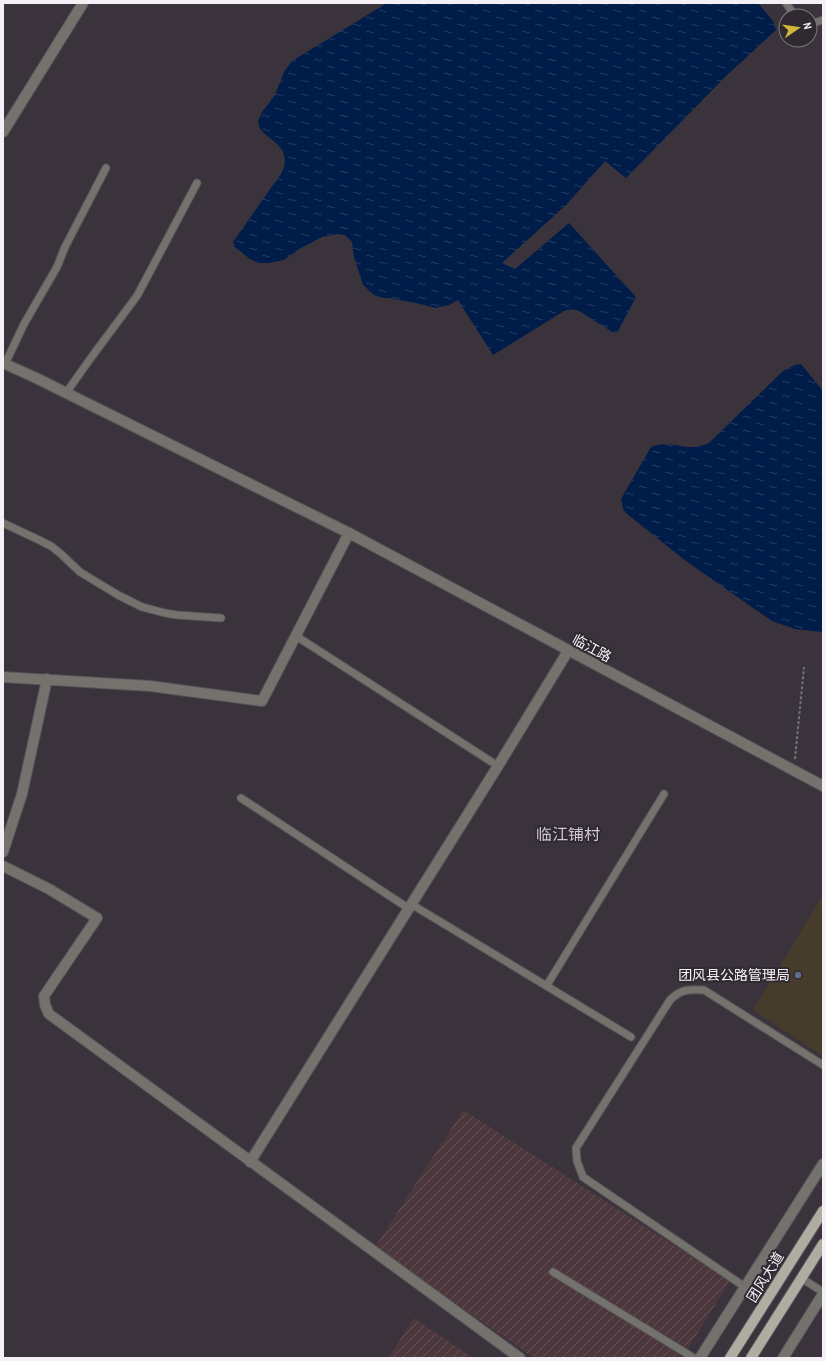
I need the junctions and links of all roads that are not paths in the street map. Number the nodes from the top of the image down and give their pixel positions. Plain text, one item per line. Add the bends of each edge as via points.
1 (83, 3) edge
2 (3, 132) edge
3 (106, 168) dead end
4 (197, 183) dead end
5 (4, 364) edge
6 (66, 393) junction
7 (3, 523) edge
8 (349, 533) junction
9 (221, 618) dead end
10 (296, 636) junction
11 (568, 651) junction
12 (3, 677) edge
13 (48, 679) junction
14 (498, 766) junction
15 (823, 786) edge
16 (664, 794) dead end
17 (241, 798) dead end
18 (3, 852) edge
19 (3, 866) edge
20 (410, 906) junction
21 (547, 985) junction
22 (631, 1037) dead end
23 (823, 1065) edge
24 (250, 1162) junction
25 (823, 1164) edge
26 (823, 1211) edge
27 (823, 1244) edge
28 (553, 1272) dead end
29 (801, 1278) junction
30 (745, 1287) junction
31 (823, 1293) edge
32 (520, 1358) edge
33 (694, 1358) edge
34 (700, 1358) edge
35 (730, 1358) edge
36 (751, 1358) edge
37 (783, 1358) edge

1 - 2 street
3 - 5 lane via 65,247 57,268
4 - 6 lane via 137,296
5 - 6 street, 临江路
6 - 8 street, 临江路
7 - 9 lane via 50,546 80,572 136,604 165,613
8 - 10 street
8 - 11 street, 临江路
10 - 13 street via 262,701 150,686
10 - 14 lane
11 - 14 street
11 - 15 street, 临江路
12 - 13 street
13 - 18 street via 22,794
14 - 20 street
16 - 21 lane
17 - 20 lane
19 - 24 street via 49,889 97,918 44,996 49,1014
20 - 21 lane
20 - 24 street
21 - 22 lane
23 - 30 lane via 704,990 684,990 670,1000 576,1148 583,1177
24 - 32 street
25 - 30 street
26 - 35 main road, 团风大道
27 - 29 main road
28 - 33 lane
29 - 31 lane
29 - 36 main road
30 - 34 street
31 - 37 street

